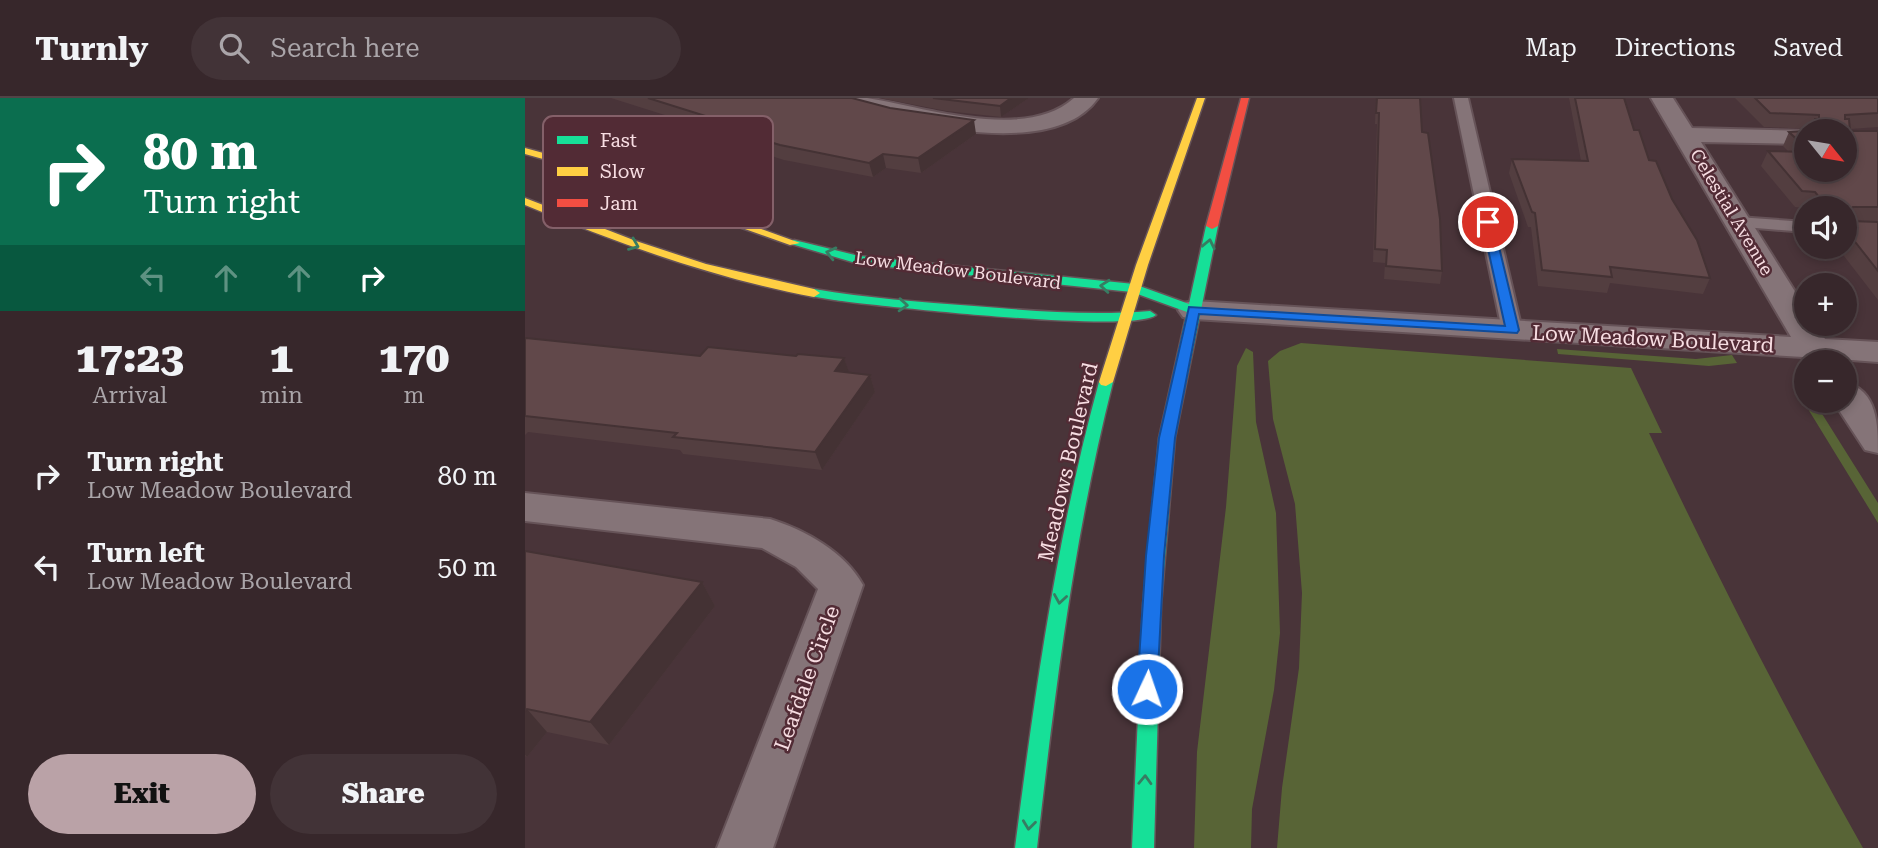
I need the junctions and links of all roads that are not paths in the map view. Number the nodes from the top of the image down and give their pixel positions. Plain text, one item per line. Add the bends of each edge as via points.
1 (840, 98) edge
2 (1087, 98) edge
3 (1201, 98) edge
4 (1245, 98) edge
5 (1461, 98) edge
6 (1662, 98) edge
7 (1686, 135) junction
8 (1794, 136) edge
9 (525, 152) edge
10 (543, 156) edge
11 (525, 201) edge
12 (543, 208) edge
13 (1738, 222) junction
14 (1794, 226) edge
15 (593, 228) edge
16 (746, 228) edge
17 (1134, 288) junction
18 (1193, 310) junction
19 (1125, 318) junction
20 (1512, 330) junction
21 (1815, 350) edge
22 (1878, 352) edge
23 (1794, 353) edge
24 (1857, 353) edge
25 (1857, 410) edge
26 (1878, 441) edge
27 (525, 507) edge
28 (745, 848) edge
29 (1026, 848) edge
30 (1143, 848) edge

1 - 2 street via 901,113 1012,126 1055,122
3 - 17 main road, Meadows Boulevard
18 -> 4 main road
5 - 20 lane, Low Meadow Boulevard
6 - 7 street, Celestial Avenue
7 - 8 street
7 - 13 street, Celestial Avenue
10 -> 9 main road, Low Meadow Boulevard
11 -> 12 main road, Low Meadow Boulevard
13 - 14 lane
13 - 21 street, Celestial Avenue
15 -> 19 main road, Low Meadow Boulevard via 668,258 794,292 890,304
17 -> 16 main road, Low Meadow Boulevard via 859,260
17 - 18 main road, Low Meadow Boulevard
17 - 19 main road, Meadows Boulevard
18 - 19 main road, Low Meadow Boulevard
18 - 20 street, Low Meadow Boulevard
30 -> 18 main road via 1155,556 1167,438
19 -> 29 main road, Meadows Boulevard via 1067,552
20 - 23 street, Low Meadow Boulevard
22 - 24 street, Low Meadow Boulevard
25 - 26 street
27 - 28 street, Leafdale Circle via 770,534 811,556 841,585

